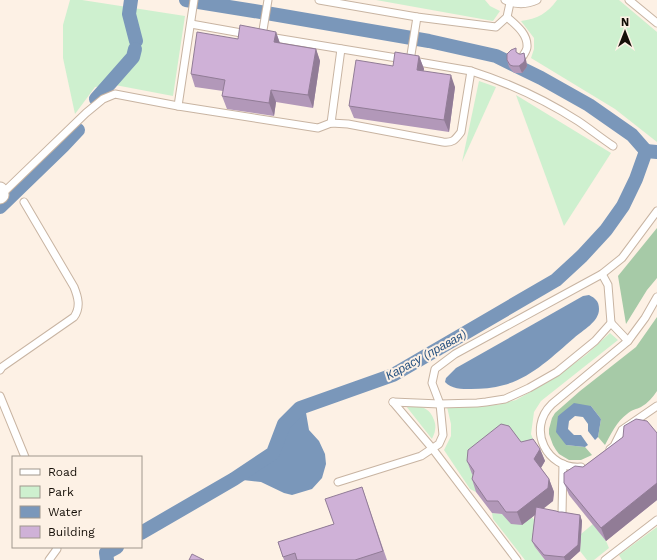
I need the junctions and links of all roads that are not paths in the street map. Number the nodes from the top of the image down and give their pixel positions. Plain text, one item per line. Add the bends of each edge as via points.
1 (194, 0) edge
2 (319, 0) edge
3 (537, 0) edge
4 (629, 0) edge
5 (508, 1) edge
6 (268, 2) edge
7 (417, 17) junction
8 (507, 17) junction
9 (657, 23) edge
10 (191, 24) junction
11 (262, 36) junction
12 (341, 49) junction
13 (523, 56) edge
14 (410, 60) junction
15 (471, 71) junction
16 (178, 106) junction
17 (331, 123) junction
18 (613, 146) dead end
19 (0, 194) edge
20 (24, 202) dead end
21 (657, 211) edge
22 (602, 274) junction
23 (657, 297) edge
24 (611, 323) junction
25 (628, 341) junction
26 (0, 370) edge
27 (0, 396) edge
28 (440, 404) junction
29 (656, 410) edge
30 (432, 448) junction
31 (603, 455) edge
32 (25, 456) edge
33 (562, 464) junction
34 (590, 464) edge
35 (338, 482) dead end
36 (562, 514) edge
37 (657, 520) edge
38 (58, 548) edge
39 (610, 559) edge
40 (49, 560) edge
41 (517, 560) edge

1 - 10 lane
2 - 7 lane
3 - 5 lane via 520,4
4 - 9 lane
5 - 8 lane
6 - 11 lane
7 - 8 lane via 496,27
7 - 14 lane
8 - 13 lane via 524,35 527,48
10 - 11 lane
10 - 16 lane
11 - 12 lane
12 - 14 lane
12 - 17 lane
14 - 15 lane
15 - 17 lane via 461,132 455,140 449,142
15 - 18 lane via 543,101
16 - 17 lane via 318,128
16 - 19 lane via 115,94 103,99
20 - 26 lane via 74,287 79,305 74,317
21 - 22 lane via 622,258
22 - 24 lane via 608,285
22 - 28 lane via 455,354 435,369 432,383
23 - 25 lane
24 - 25 lane
24 - 28 lane via 595,341 557,372 517,394 486,402
25 - 33 lane via 555,401 542,417 542,444 551,456
27 - 32 lane
28 - 30 lane via 444,435 439,444
28 - 30 lane via 392,402
29 - 31 lane via 640,417 622,430 614,446
30 - 35 lane via 421,456
30 - 41 lane
33 - 34 lane via 579,468
33 - 36 lane
37 - 39 lane
38 - 40 lane

